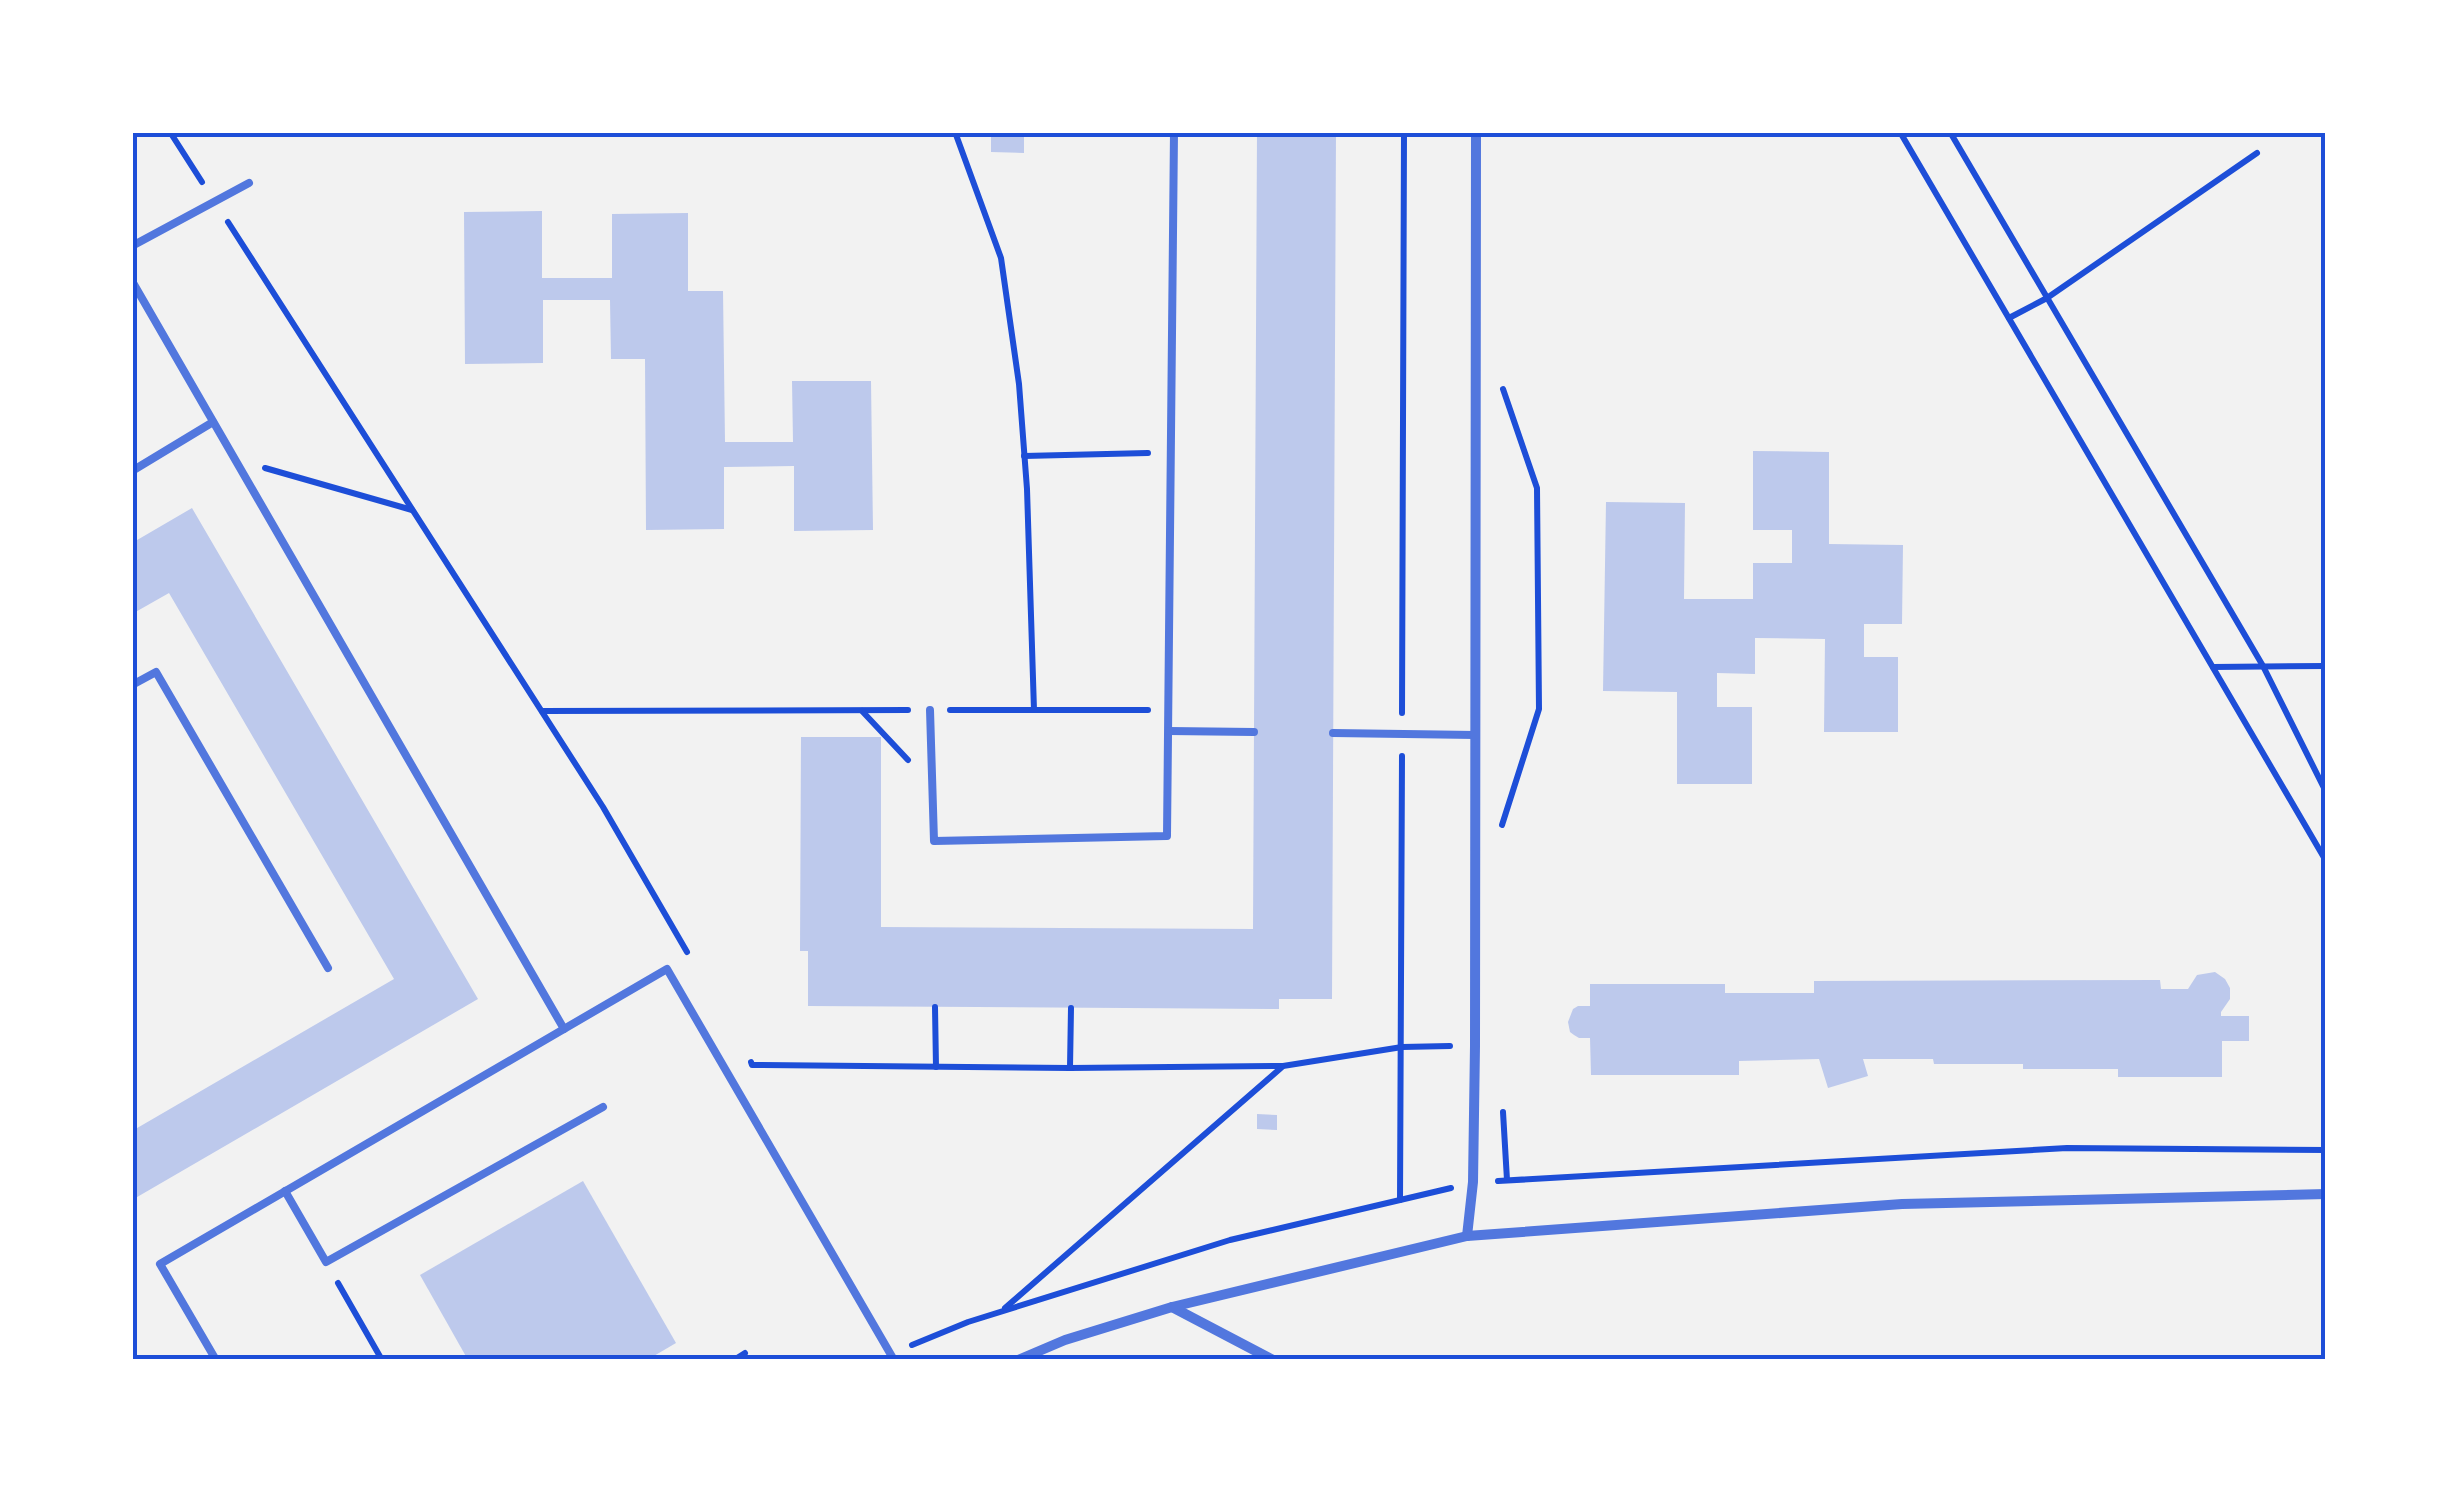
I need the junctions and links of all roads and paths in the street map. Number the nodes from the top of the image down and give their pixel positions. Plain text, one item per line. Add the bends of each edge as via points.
1 (170, 132) edge
2 (954, 132) edge
3 (1174, 132) edge
4 (1404, 132) edge
5 (1476, 132) edge
6 (1900, 132) edge
7 (1950, 132) edge
8 (2258, 153) dead end
9 (248, 183) dead end
10 (214, 201) junction
11 (132, 246) edge
12 (132, 280) edge
13 (2047, 298) junction
14 (2009, 318) junction
15 (1500, 381) dead end
16 (213, 422) junction
17 (1120, 454) dead end
18 (1024, 456) junction
19 (235, 459) junction
20 (132, 471) edge
21 (413, 511) junction
22 (2263, 666) junction
23 (2326, 666) edge
24 (2212, 667) junction
25 (132, 685) edge
26 (861, 710) junction
27 (930, 710) junction
28 (1034, 710) junction
29 (1169, 710) junction
30 (542, 711) junction
31 (1169, 731) junction
32 (1254, 732) dead end
33 (1333, 734) dead end
34 (1402, 734) junction
35 (1474, 736) junction
36 (932, 786) junction
37 (2324, 788) edge
38 (1499, 836) dead end
39 (2326, 861) edge
40 (689, 955) dead end
41 (328, 968) dead end
42 (935, 1007) dead end
43 (1071, 1008) dead end
44 (564, 1028) junction
45 (1402, 1047) junction
46 (744, 1049) dead end
47 (1283, 1066) junction
48 (936, 1067) junction
49 (1070, 1068) junction
50 (1502, 1104) dead end
51 (603, 1106) dead end
52 (1507, 1180) dead end
53 (285, 1191) junction
54 (2326, 1194) edge
55 (1400, 1200) dead end
56 (1467, 1236) junction
57 (326, 1262) junction
58 (1172, 1307) junction
59 (1002, 1311) dead end
60 (745, 1353) dead end
61 (216, 1360) edge
62 (382, 1360) edge
63 (734, 1360) edge
64 (894, 1360) edge
65 (1018, 1360) edge
66 (1273, 1360) edge

1 - 10 path
2 - 18 path via 1001,258
3 - 29 lane
4 - 34 path
5 - 35 street
6 - 14 path
7 - 13 path
8 - 13 path
9 - 10 lane
10 - 11 lane
10 - 21 path
12 - 16 lane
13 - 14 path
13 - 22 path
14 - 24 path
15 - 38 path via 1537,488 1540,709
16 - 19 lane
16 - 20 lane
17 - 18 path
18 - 28 path
19 - 21 path
19 - 44 lane
21 - 30 path
22 - 23 path
22 - 24 path
22 - 37 path
24 - 39 path
25 - 41 lane via 156,672
26 - 27 path
26 - 30 path
26 - 36 path
27 - 28 path
27 - 36 lane
28 - 29 path
29 - 31 lane
30 - 40 path
31 - 32 lane
31 - 36 lane via 1167,836 934,841
33 - 34 lane
34 - 35 lane
34 - 45 path
35 - 56 street via 1474,1182
42 - 48 path
43 - 49 path
44 - 53 lane
44 - 64 lane via 667,969
45 - 47 path
45 - 55 path
46 - 48 path via 752,1065
47 - 49 path
47 - 59 path
48 - 49 path
50 - 52 path
51 - 57 lane
53 - 57 lane
53 - 61 lane via 160,1264
54 - 56 street via 1902,1204
56 - 58 street
57 - 62 path
58 - 65 street
58 - 66 street
60 - 63 path

